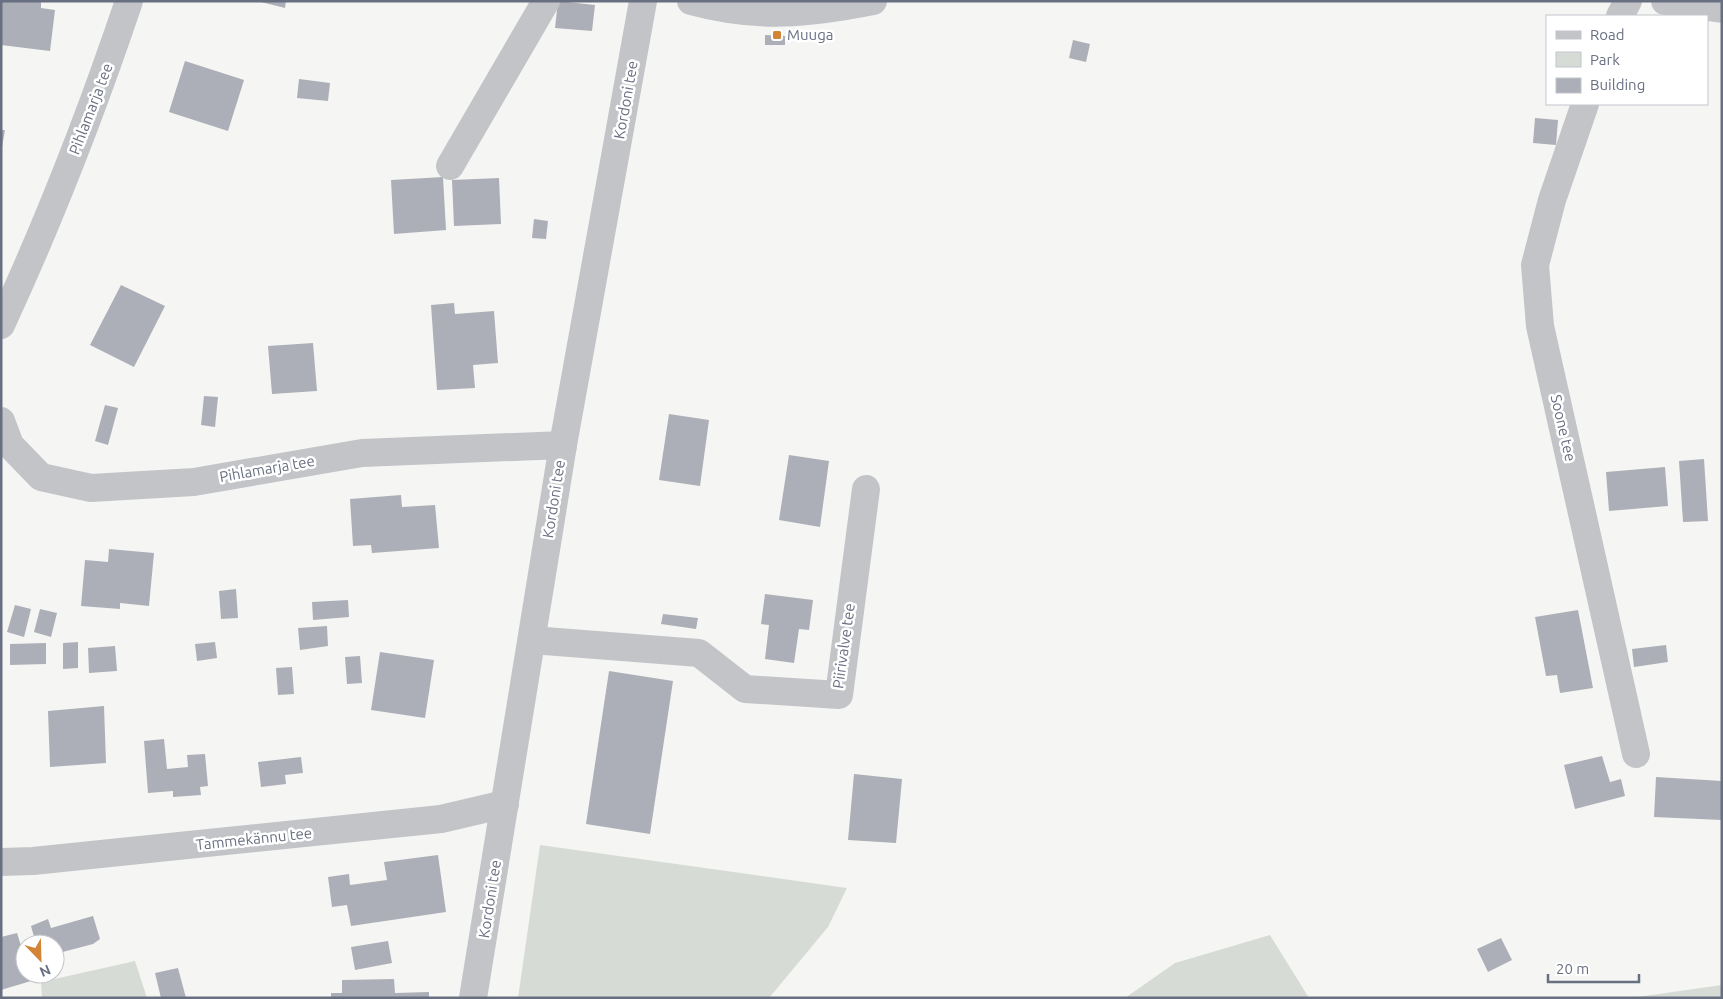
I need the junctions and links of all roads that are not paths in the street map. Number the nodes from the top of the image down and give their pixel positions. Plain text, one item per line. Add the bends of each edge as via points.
1 (129, 1) edge
2 (546, 1) edge
3 (644, 1) edge
4 (691, 1) edge
5 (873, 1) edge
6 (1628, 1) edge
7 (1665, 1) edge
8 (1722, 9) edge
9 (1621, 15) edge
10 (1585, 105) edge
11 (450, 166) dead end
12 (1, 325) edge
13 (1, 421) edge
14 (563, 445) junction
15 (866, 489) dead end
16 (532, 640) junction
17 (1636, 754) dead end
18 (505, 804) junction
19 (1, 862) edge
20 (473, 998) edge

1 - 12 street, Pihlamarja tee via 42,237
2 - 11 street
3 - 14 street, Kordoni tee
4 - 5 street via 719,9 776,14 826,10
6 - 9 street
7 - 8 street
10 - 17 street, Soone tee via 1552,200 1536,266 1539,318
13 - 14 street, Pihlamarja tee via 10,444 41,477 91,488 194,482 362,453
14 - 16 street, Kordoni tee
15 - 16 street, Piirivalve tee via 839,695 745,689 699,653
16 - 18 street, Kordoni tee
18 - 19 street, Tammekännu tee via 441,819
18 - 20 street, Kordoni tee

